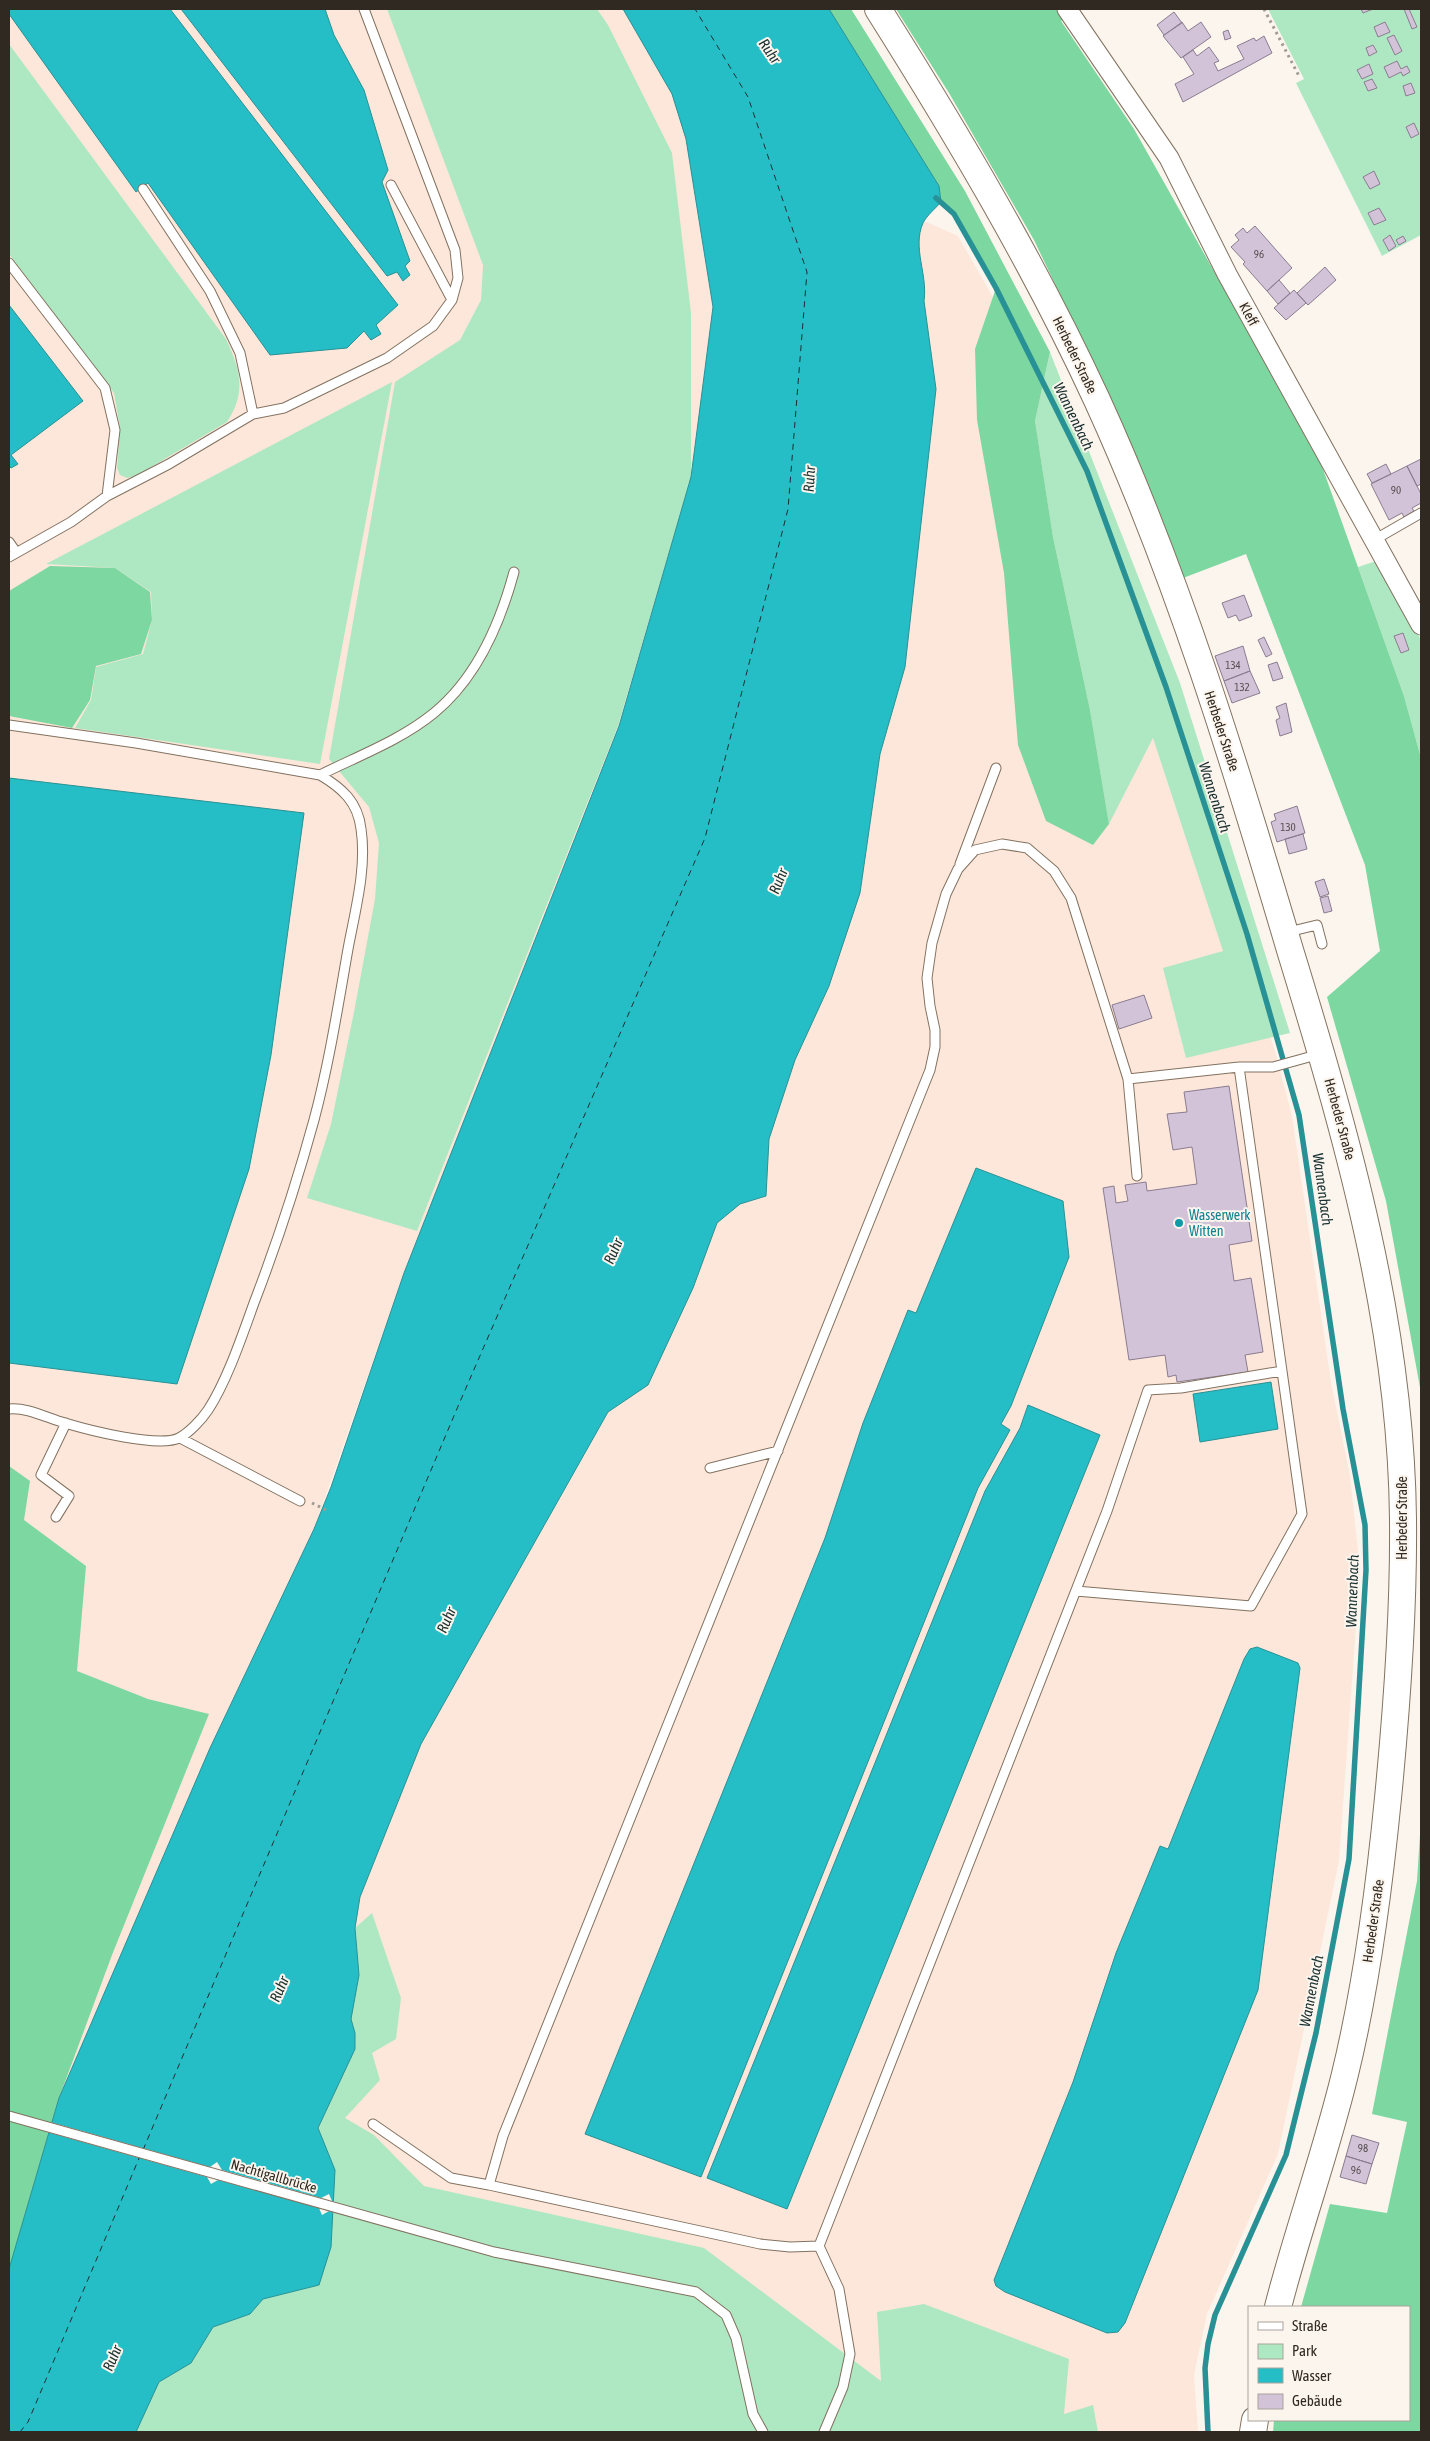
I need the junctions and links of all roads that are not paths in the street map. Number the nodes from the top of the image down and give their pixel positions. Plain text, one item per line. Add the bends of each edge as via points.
1 (364, 9) edge
2 (878, 9) edge
3 (1068, 9) edge
4 (392, 185) dead end
5 (143, 189) dead end
6 (9, 263) edge
7 (452, 300) junction
8 (254, 414) junction
9 (108, 496) junction
10 (1421, 514) edge
11 (1374, 540) junction
12 (9, 542) edge
13 (12, 555) edge
14 (514, 572) dead end
15 (1421, 625) edge
16 (9, 725) edge
17 (996, 768) dead end
18 (320, 775) junction
19 (958, 869) junction
20 (1285, 933) junction
21 (1322, 944) dead end
22 (1322, 1054) junction
23 (1239, 1067) junction
24 (1128, 1079) junction
25 (1137, 1176) dead end
26 (1282, 1371) junction
27 (9, 1409) edge
28 (66, 1424) junction
29 (180, 1438) junction
30 (778, 1451) junction
31 (710, 1468) dead end
32 (300, 1501) dead end
33 (56, 1517) dead end
34 (1076, 1590) junction
35 (9, 2116) edge
36 (373, 2124) dead end
37 (489, 2185) junction
38 (819, 2246) junction
39 (1278, 2306) edge
40 (763, 2432) edge
41 (824, 2432) edge

1 - 7 lane via 455,250 458,278
2 - 20 main road, Herbeder Straße via 960,139 1018,240 1098,402 1157,543 1197,656
3 - 11 street, Kleff via 1169,158 1227,274
4 - 7 lane
5 - 8 lane via 210,291 240,354
6 - 9 lane via 105,388 115,430
7 - 8 lane via 433,326 388,358 284,408
8 - 9 lane
9 - 13 lane
10 - 11 lane
11 - 15 street, Kleff
12 - 13 lane
14 - 18 lane via 490,639 469,676 435,713 402,734
16 - 18 lane
17 - 19 lane
18 - 29 lane via 340,787 357,810 362,830 362,852 344,974 314,1118 284,1222 238,1347 208,1410
19 - 24 lane via 975,850 1002,844 1026,848 1054,871 1071,898
19 - 30 lane via 946,894 932,943 927,978 935,1030 930,1070
20 - 21 lane via 1317,926
20 - 22 main road, Herbeder Straße
22 - 23 lane via 1273,1067
22 - 39 main road, Herbeder Straße via 1362,1203 1391,1353 1402,1472 1402,1608 1398,1694 1386,1818 1365,1978 1335,2114
23 - 24 lane
23 - 26 lane
24 - 25 lane
26 - 34 lane via 1181,1388 1148,1390
26 - 34 lane via 1302,1514 1251,1606
27 - 28 lane via 18,1408
28 - 29 lane via 131,1438 168,1441
28 - 33 lane via 41,1475 69,1496
29 - 32 lane
30 - 31 lane
30 - 37 lane via 506,2127
34 - 38 lane
35 - 40 lane, Nachtigallbrücke via 494,2252 696,2292 726,2316 736,2338 753,2414
36 - 37 lane via 451,2178
37 - 38 lane via 760,2244
38 - 41 lane via 839,2289 850,2354 843,2387

